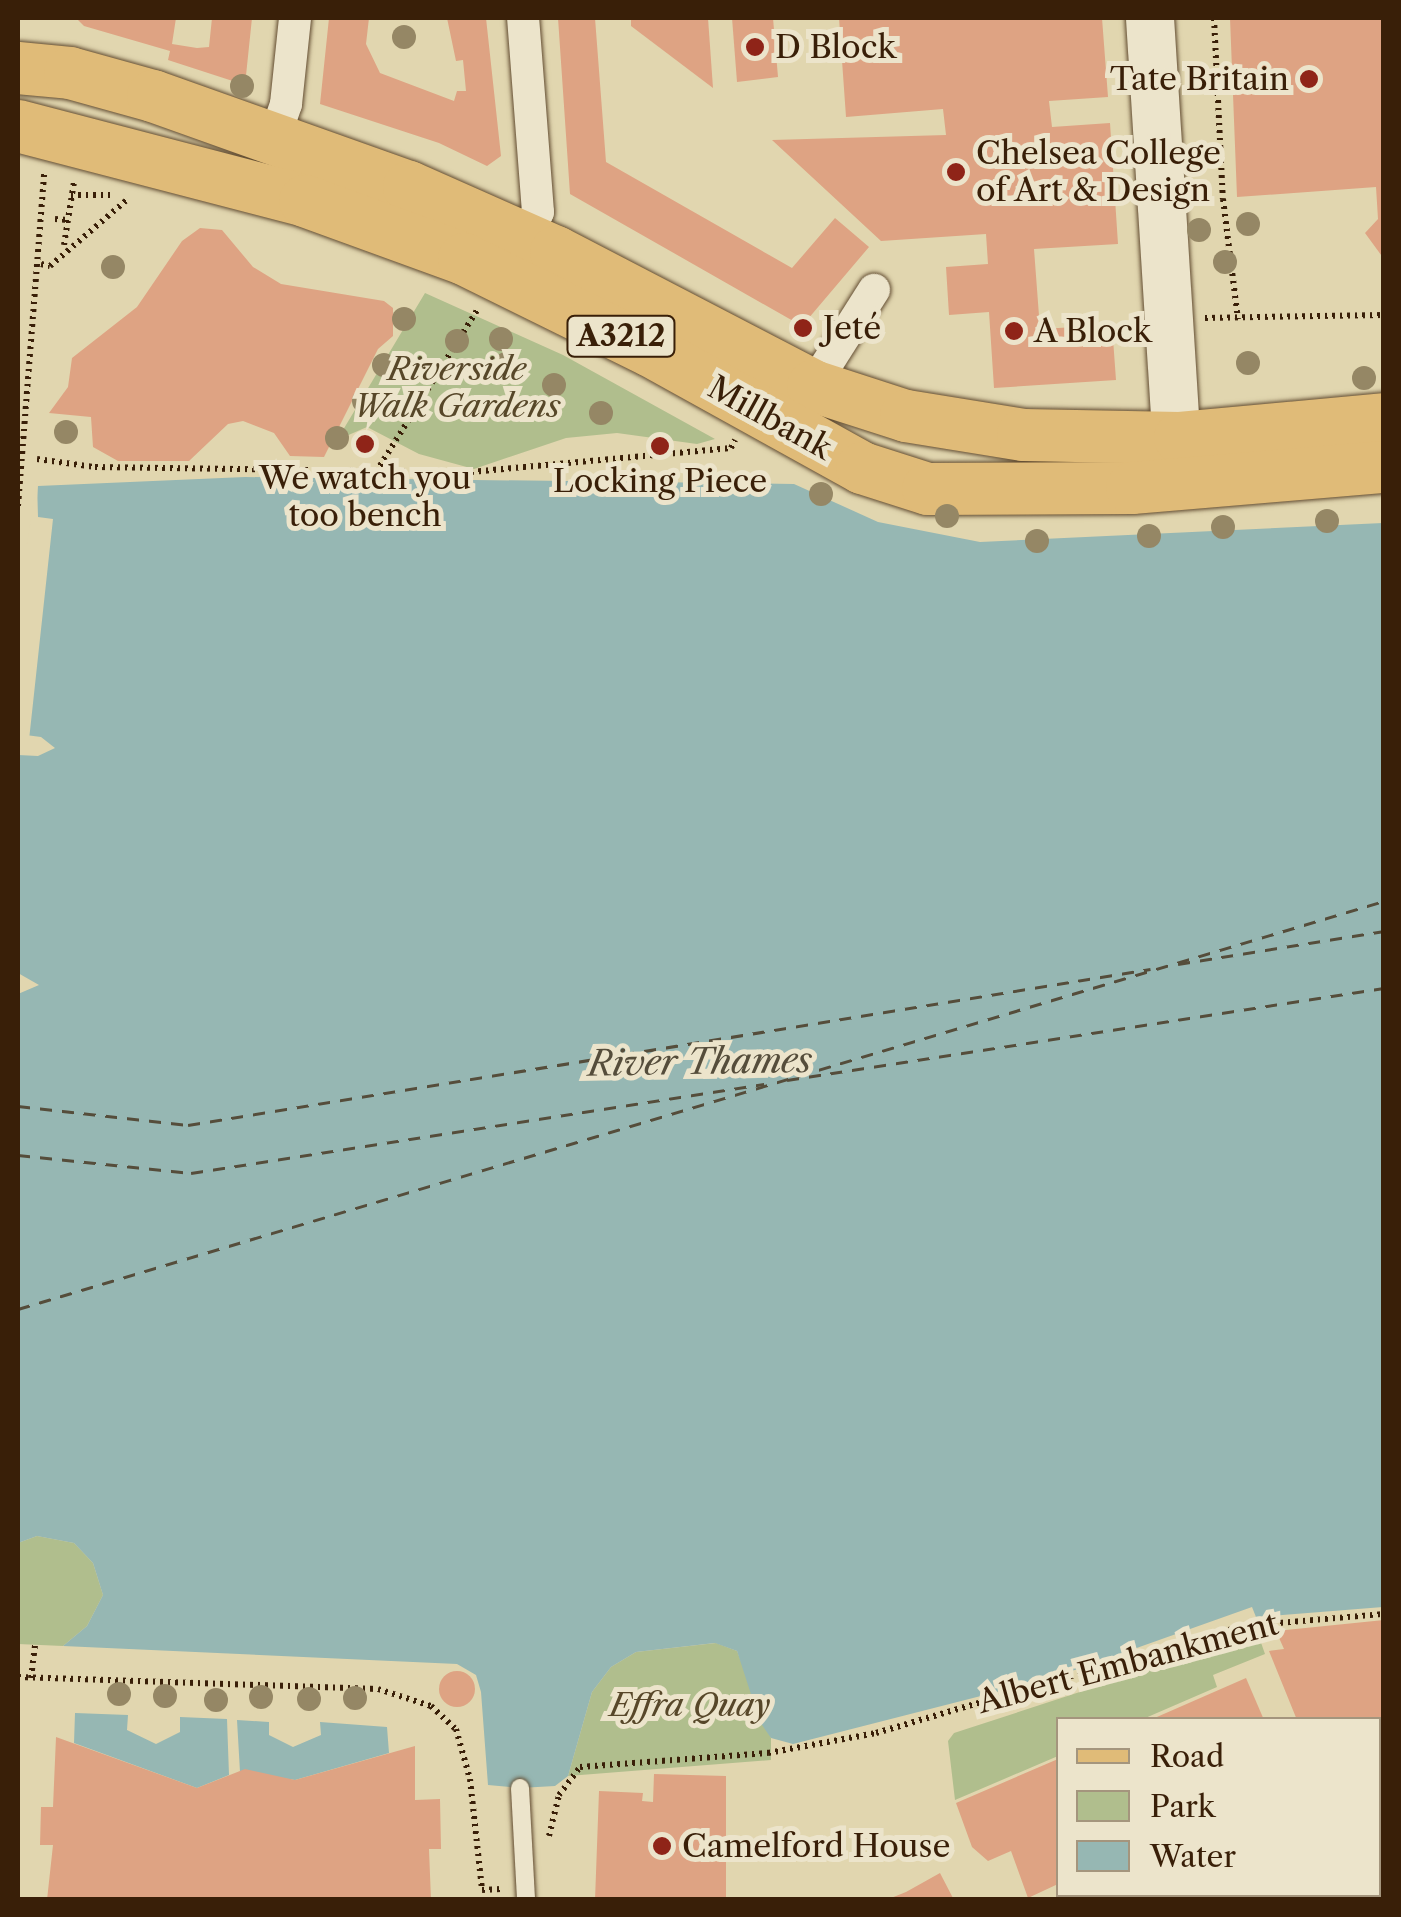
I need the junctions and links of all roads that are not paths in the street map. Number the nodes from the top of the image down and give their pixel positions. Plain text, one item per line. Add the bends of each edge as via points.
1 (295, 18) edge
2 (523, 18) edge
3 (1150, 18) edge
4 (18, 68) edge
5 (18, 126) edge
6 (275, 136) junction
7 (523, 238) junction
8 (874, 290) dead end
9 (813, 386) junction
10 (1384, 419) edge
11 (1180, 462) junction
12 (1384, 467) edge
13 (520, 1788) dead end
14 (528, 1892) edge

1 - 6 street via 286,104
2 - 7 street via 538,212
3 - 11 main road
4 - 6 main road, Millbank / A3212 via 70,73
5 - 11 main road, Millbank / A3212 via 135,177 305,201 464,259 878,474 928,489 982,492
6 - 7 main road, Millbank / A3212
7 - 9 main road, Millbank / A3212
8 - 9 street, Millbank
9 - 11 main road, Millbank / A3212 via 961,429
10 - 11 main road, Millbank / A3212
11 - 12 main road, Millbank / A3212
13 - 14 lane

